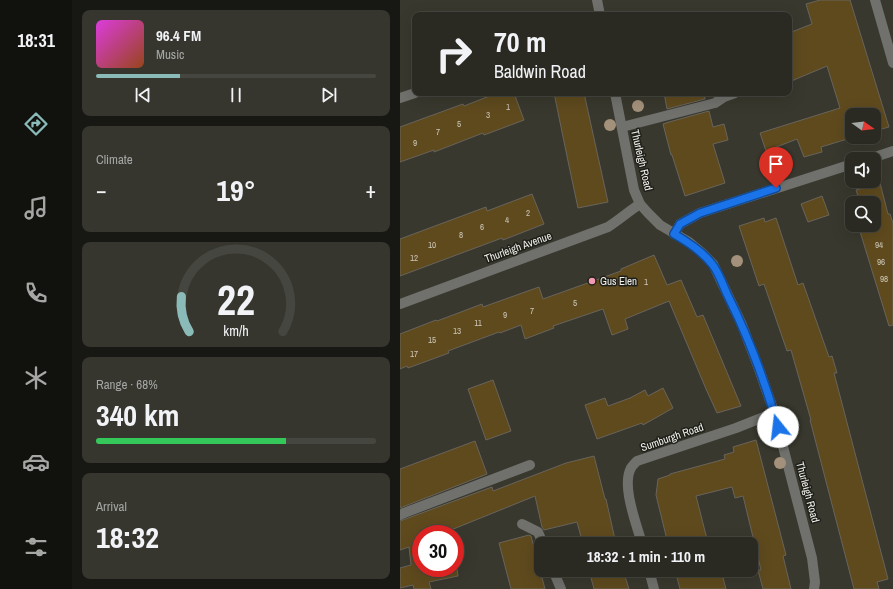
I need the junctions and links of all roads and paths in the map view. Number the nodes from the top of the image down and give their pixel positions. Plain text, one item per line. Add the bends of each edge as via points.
1 (597, 0) edge
2 (875, 0) edge
3 (599, 12) edge
4 (893, 63) edge
5 (412, 94) edge
6 (616, 96) edge
7 (727, 96) edge
8 (400, 98) edge
9 (622, 127) junction
10 (893, 151) edge
11 (881, 155) edge
12 (845, 166) edge
13 (640, 204) junction
14 (674, 234) junction
15 (400, 304) edge
16 (774, 412) junction
17 (530, 464) dead end
18 (402, 514) edge
19 (522, 524) dead end
20 (540, 537) edge
21 (640, 537) edge
22 (556, 577) edge
23 (651, 577) edge
24 (561, 589) edge
25 (654, 589) edge
26 (814, 589) edge

1 - 3 street
2 - 4 street
5 - 8 street
6 - 9 street, Thurleigh Road
7 - 9 street via 715,103
9 - 13 street, Thurleigh Road via 634,190
10 - 11 street
12 - 14 street via 700,213 680,224
13 - 14 street, Thurleigh Road via 660,225
13 - 15 street, Thurleigh Avenue via 608,227
14 - 16 street, Thurleigh Road via 689,242 713,264 742,324
16 - 21 street, Sumburgh Road via 736,428 637,461 631,469 628,495
16 - 26 street, Thurleigh Road via 812,558
17 - 18 street
19 - 20 street via 538,532
22 - 24 street
23 - 25 street

